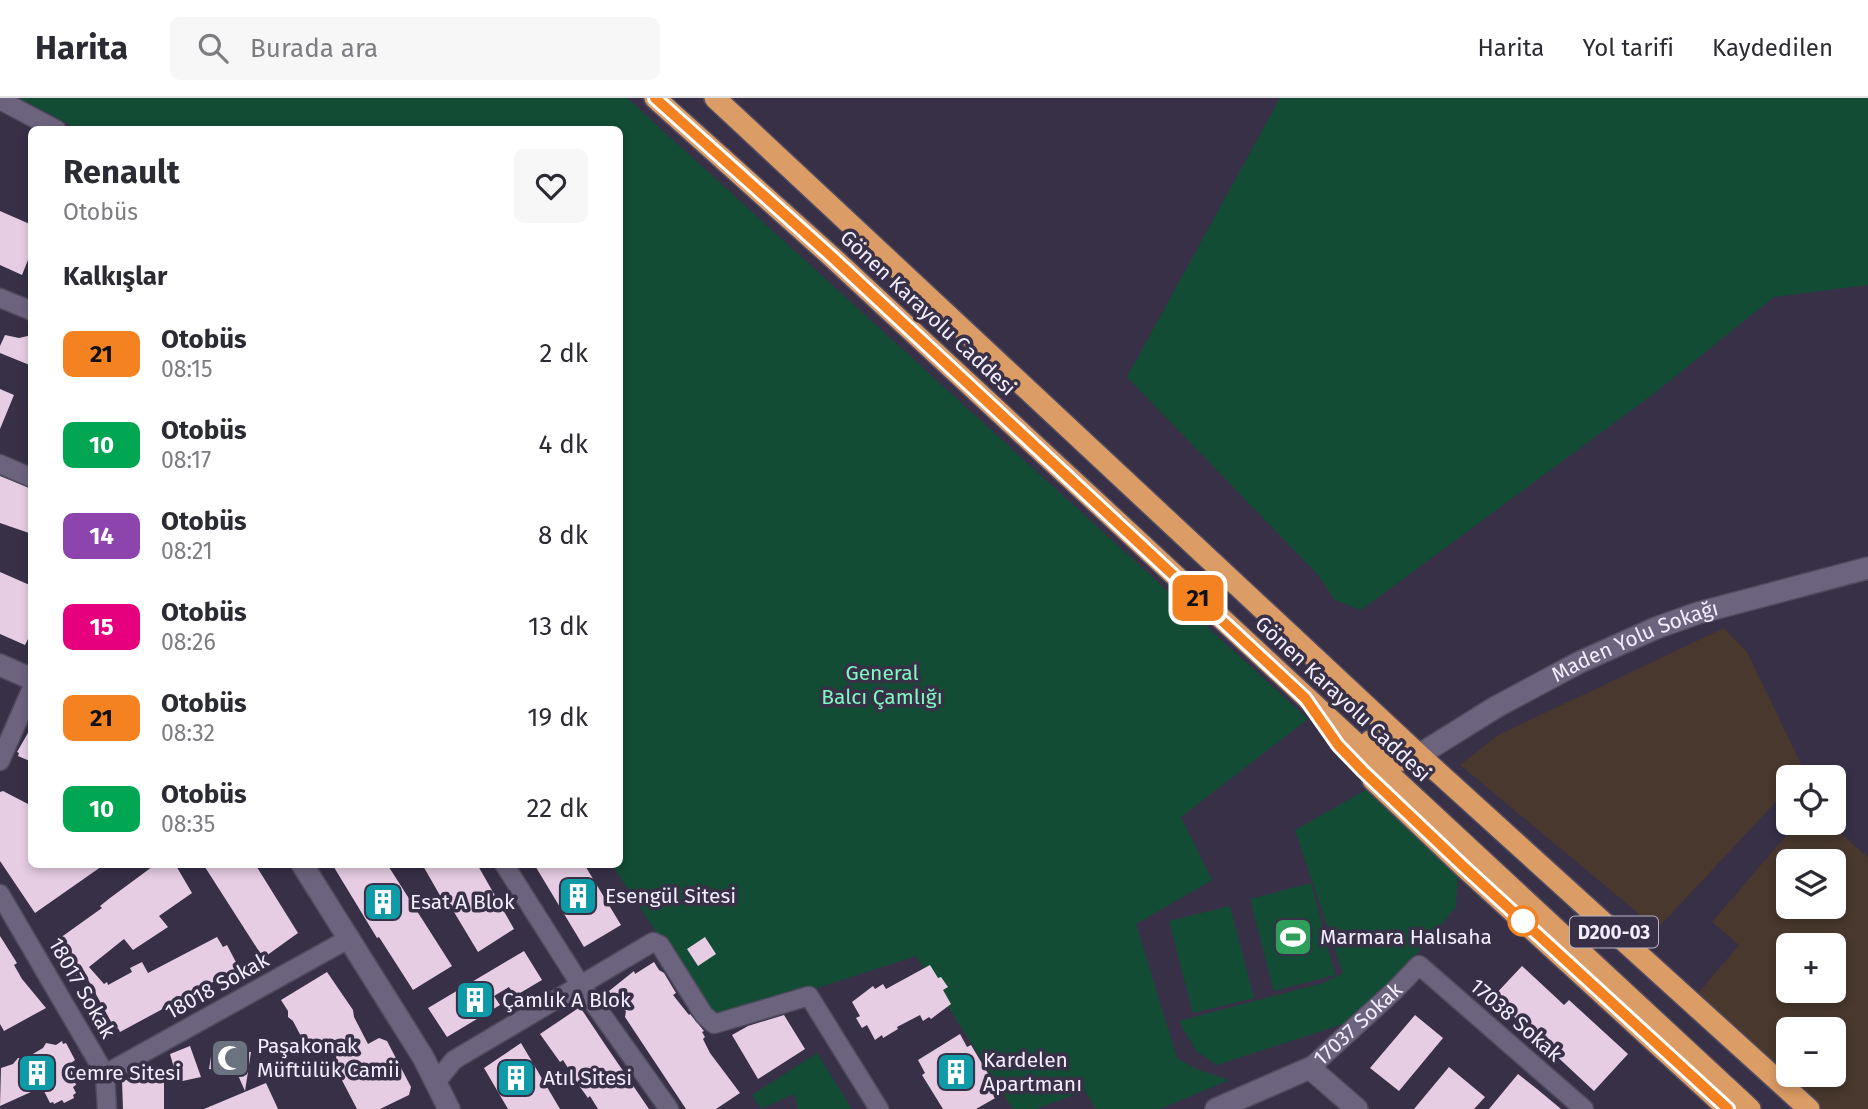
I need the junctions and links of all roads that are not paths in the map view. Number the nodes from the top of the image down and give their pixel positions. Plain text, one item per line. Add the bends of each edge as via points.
1 (655, 98) edge
2 (715, 98) edge
3 (0, 100) edge
4 (49, 126) edge
5 (0, 298) edge
6 (28, 309) edge
7 (0, 464) edge
8 (28, 476) edge
9 (1134, 539) junction
10 (1868, 568) edge
11 (0, 665) edge
12 (28, 677) edge
13 (28, 697) edge
14 (1305, 698) junction
15 (1419, 755) junction
16 (0, 761) edge
17 (1418, 802) junction
18 (305, 868) edge
19 (507, 868) edge
20 (0, 894) edge
21 (350, 938) junction
22 (1419, 965) joint
23 (580, 984) junction
24 (423, 1057) junction
25 (454, 1060) junction
26 (1310, 1068) junction
27 (105, 1074) junction
28 (436, 1082) junction
29 (107, 1109) edge
30 (449, 1109) edge
31 (457, 1109) edge
32 (669, 1109) edge
33 (879, 1109) edge
34 (1216, 1109) edge
35 (1357, 1109) edge
36 (1584, 1109) edge
37 (1728, 1109) edge
38 (1750, 1109) edge
39 (1808, 1109) edge

1 - 9 highway, Gönen Karayolu Caddesi / D200-03
2 - 15 highway, Gönen Karayolu Caddesi / D200-03
3 - 4 street
5 - 6 street
7 - 8 street
9 - 14 highway, Gönen Karayolu Caddesi / D200-03
9 - 15 highway via 1191,576 1391,758 1406,761
10 - 15 street, Maden Yolu Sokağı via 1656,628 1496,707
11 - 12 street
13 - 16 street
14 - 17 highway, Gönen Karayolu Caddesi / D200-03
14 - 37 highway via 1363,771
15 - 17 highway via 1403,775
15 - 39 highway, Gönen Karayolu Caddesi / D200-03
17 - 38 highway, Gönen Karayolu Caddesi / D200-03
18 - 21 street
19 - 23 street
20 - 27 street, 18017 Sokak
21 - 24 street
21 - 27 street, 18018 Sokak
22 - 26 street, 17037 Sokak
22 - 36 street, 17038 Sokak
23 - 25 street
23 - 32 street
23 - 33 street via 653,942 660,945 714,1024 809,996
24 - 25 street
24 - 28 street
25 - 28 street
26 - 34 street, 17037 Sokak
26 - 35 street
27 - 29 street, 18017 Sokak
28 - 30 street
28 - 31 street

